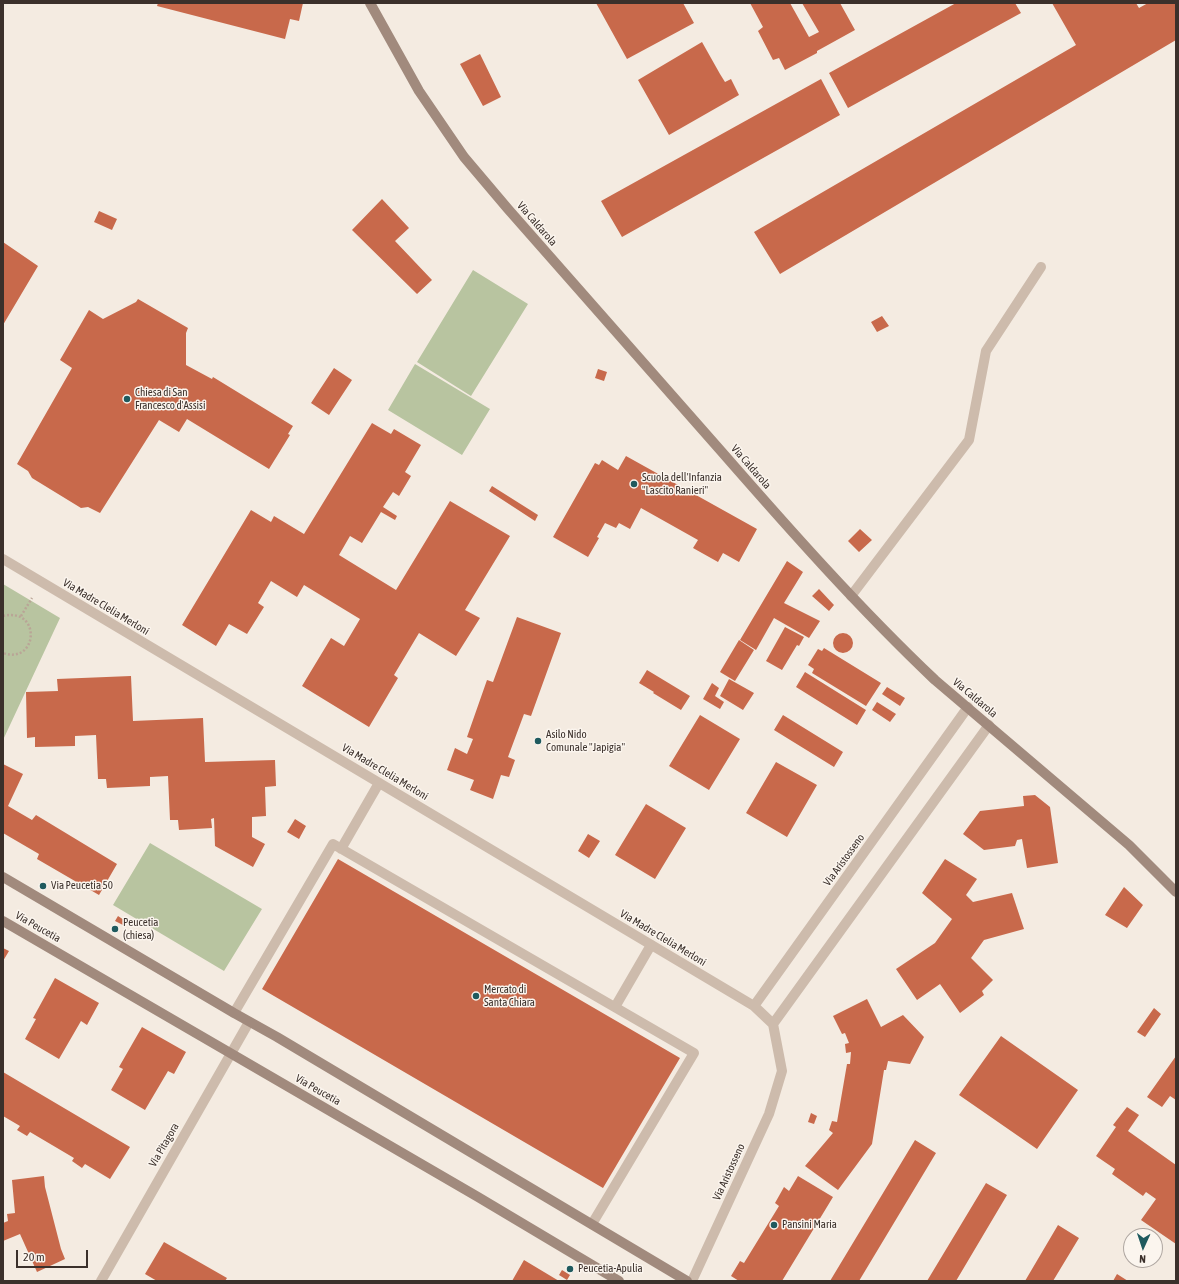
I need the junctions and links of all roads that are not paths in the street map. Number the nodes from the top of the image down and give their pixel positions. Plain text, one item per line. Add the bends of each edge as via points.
1 (370, 3) edge
2 (1041, 267) dead end
3 (3, 559) edge
4 (851, 596) junction
5 (968, 707) junction
6 (989, 725) junction
7 (379, 783) junction
8 (341, 849) junction
9 (3, 877) edge
10 (1176, 892) edge
11 (3, 921) edge
12 (651, 945) junction
13 (754, 1006) junction
14 (615, 1007) junction
15 (234, 1013) junction
16 (249, 1022) junction
17 (773, 1024) junction
18 (231, 1053) junction
19 (592, 1224) junction
20 (101, 1281) edge
21 (619, 1281) edge
22 (687, 1281) edge
23 (692, 1281) edge

1 - 4 main road, Via Caldarola via 419,91 464,157 753,488
2 - 4 street via 986,351 969,440
3 - 7 street, Via Madre Clelia Merloni
4 - 5 main road, Via Caldarola via 935,680
5 - 6 main road, Via Caldarola
5 - 13 street, Via Aristosseno
6 - 10 main road, Via Caldarola via 1129,845
6 - 17 street
7 - 8 street
7 - 12 street, Via Madre Clelia Merloni
8 - 14 street
8 - 15 street via 333,844
9 - 15 main road
11 - 18 main road, Via Peucetia
12 - 13 street, Via Madre Clelia Merloni
12 - 14 street
13 - 17 street
14 - 19 street via 694,1053
15 - 16 main road
16 - 18 street, Via Pitagora
16 - 19 main road
17 - 23 street, Via Aristosseno via 782,1071 769,1114
18 - 20 street, Via Pitagora
18 - 21 main road, Via Peucetia
19 - 22 main road

